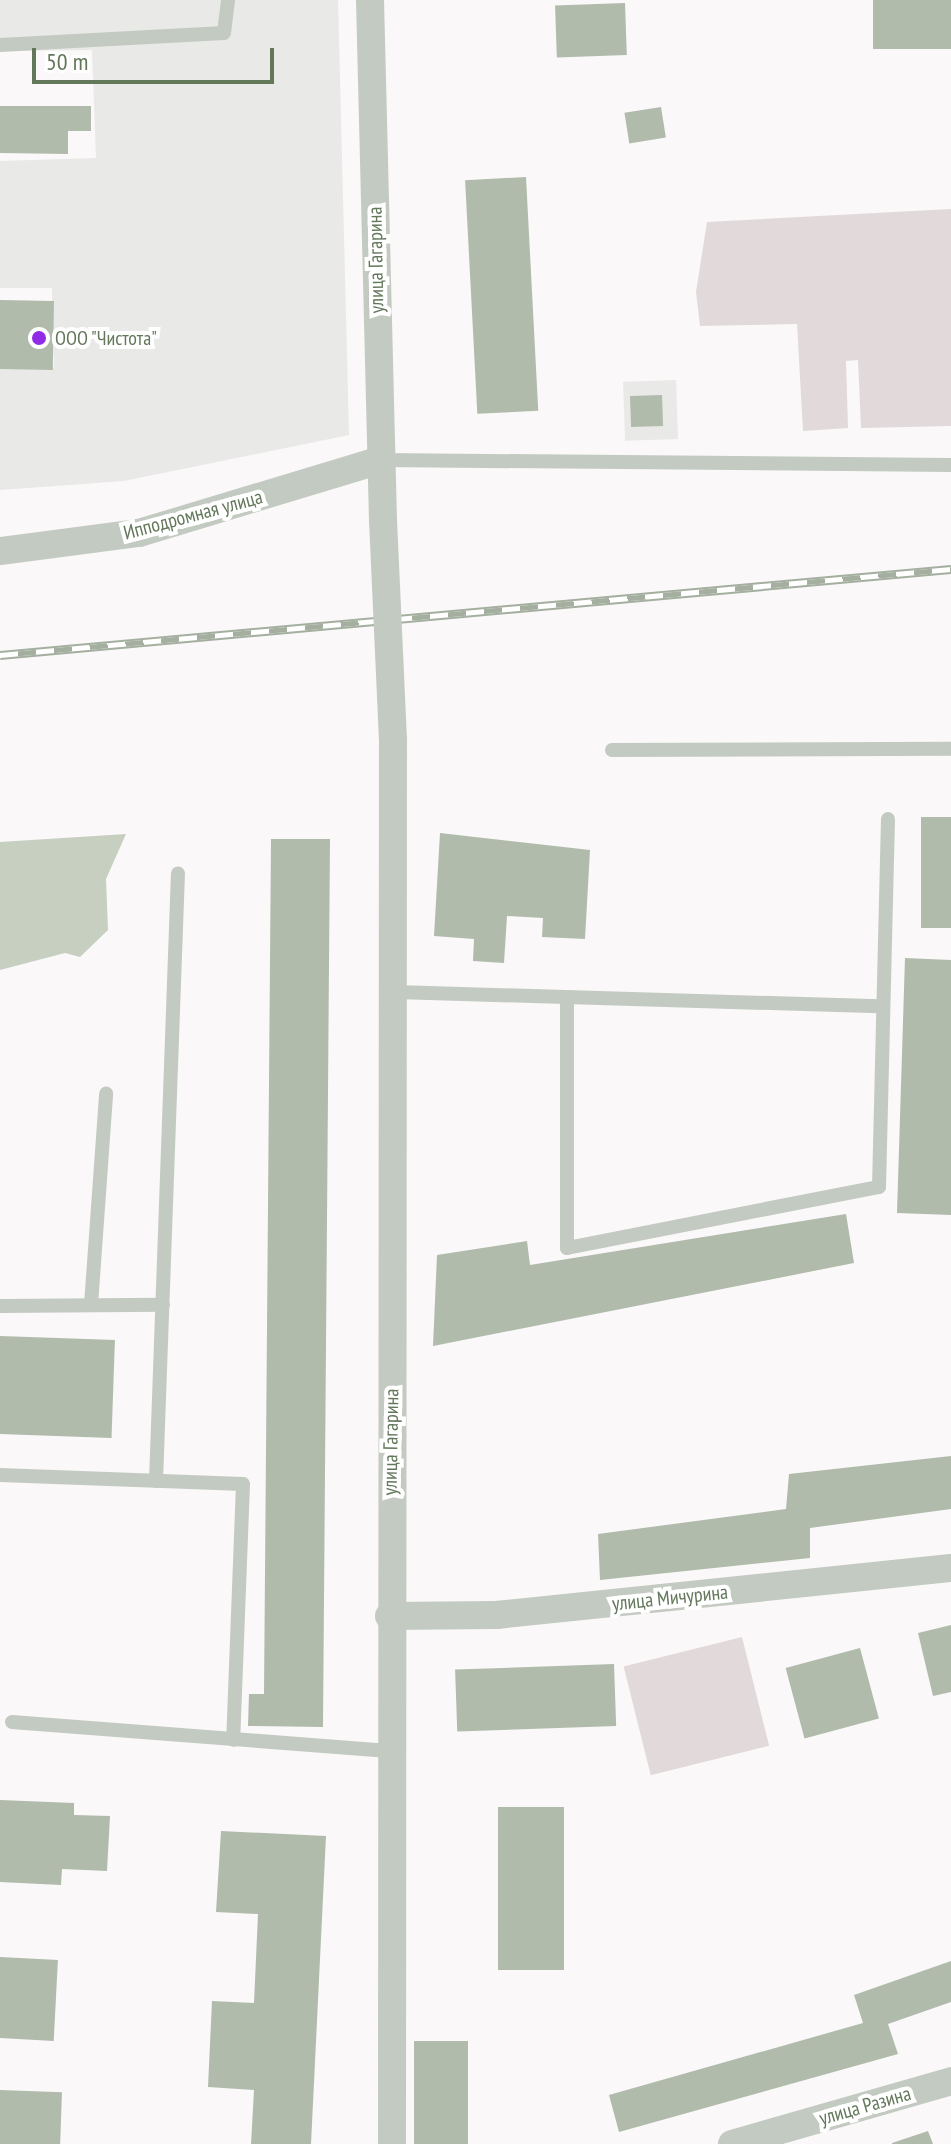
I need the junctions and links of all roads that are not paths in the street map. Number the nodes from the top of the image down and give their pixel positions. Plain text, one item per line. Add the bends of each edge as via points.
1 (228, 0) edge
2 (370, 0) edge
3 (0, 45) edge
4 (381, 460) junction
5 (951, 465) edge
6 (0, 551) edge
7 (951, 749) edge
8 (612, 750) dead end
9 (888, 819) dead end
10 (178, 873) dead end
11 (396, 992) junction
12 (567, 998) junction
13 (880, 1006) junction
14 (106, 1094) dead end
15 (91, 1305) junction
16 (163, 1305) junction
17 (0, 1306) edge
18 (0, 1475) edge
19 (156, 1481) junction
20 (951, 1568) edge
21 (389, 1616) junction
22 (12, 1722) dead end
23 (233, 1740) junction
24 (389, 1751) junction
25 (951, 2081) edge
26 (392, 2144) edge
27 (732, 2144) edge

1 - 3 lane via 224,33
2 - 4 street, улица Гагарина
4 - 5 lane
4 - 6 street, Ипподромная улица via 139,533
4 - 11 street, улица Гагарина, bridge via 393,740
7 - 8 lane
9 - 13 lane
10 - 16 lane
11 - 12 lane
11 - 21 street, улица Гагарина
12 - 13 lane
12 - 13 lane via 567,1248 879,1187
14 - 15 lane
15 - 16 lane
15 - 17 lane
16 - 19 lane
18 - 19 lane
19 - 23 lane via 243,1484
20 - 21 street, улица Мичурина via 496,1615
21 - 24 street, улица Гагарина
22 - 23 lane
23 - 24 lane
24 - 26 street, улица Гагарина
25 - 27 street, улица Разина

